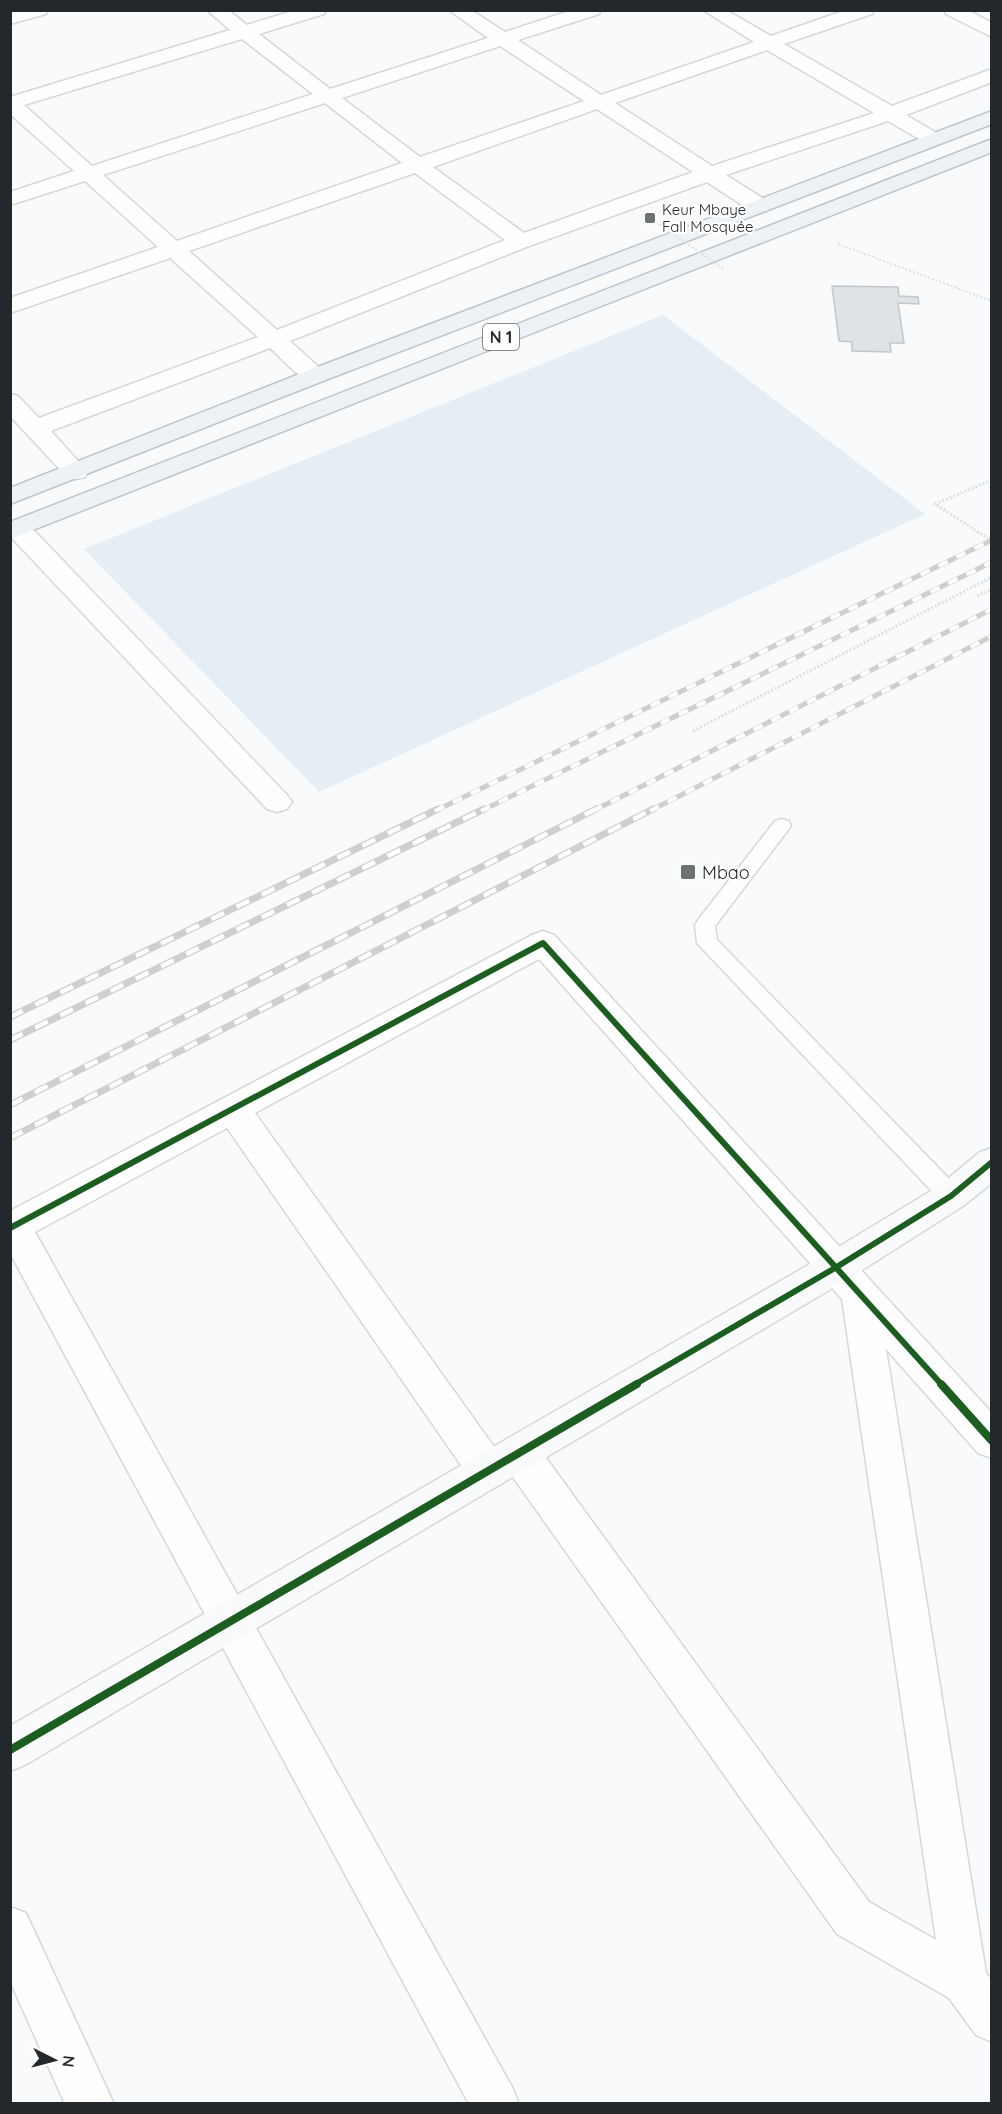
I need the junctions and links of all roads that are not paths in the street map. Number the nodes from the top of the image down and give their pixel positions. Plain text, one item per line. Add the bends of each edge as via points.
1 (39, 10) edge
2 (216, 10) edge
3 (317, 10) edge
4 (458, 10) edge
5 (592, 10) edge
6 (712, 10) edge
7 (865, 10) edge
8 (953, 10) edge
9 (10, 19) edge
10 (992, 31) edge
11 (245, 32) junction
12 (502, 39) junction
13 (769, 43) junction
14 (992, 75) edge
15 (327, 96) junction
16 (598, 102) junction
17 (11, 103) edge
18 (890, 114) junction
19 (992, 117) edge
20 (933, 139) junction
21 (992, 145) edge
22 (416, 164) junction
23 (89, 173) junction
24 (710, 174) junction
25 (10, 199) edge
26 (759, 206) junction
27 (521, 241) junction
28 (175, 250) junction
29 (10, 306) edge
30 (274, 339) junction
31 (315, 376) junction
32 (10, 401) edge
33 (36, 428) junction
34 (76, 472) junction
35 (10, 497) edge
36 (14, 530) edge
37 (276, 802) dead end
38 (783, 826) dead end
39 (233, 1109) junction
40 (992, 1162) edge
41 (951, 1196) junction
42 (12, 1227) edge
43 (847, 1281) junction
44 (988, 1434) edge
45 (503, 1462) junction
46 (230, 1622) junction
47 (10, 1750) edge
48 (10, 1929) edge
49 (965, 1982) junction
50 (992, 2019) edge
51 (90, 2103) edge
52 (495, 2103) edge

1 - 9 street
2 - 11 street
3 - 11 street
4 - 12 street
5 - 12 street
6 - 13 street
7 - 13 street
8 - 10 street
11 - 15 street
11 - 17 street
12 - 15 street
12 - 16 street
13 - 16 street
13 - 18 street
14 - 18 street
15 - 22 street
15 - 23 street
16 - 22 street
16 - 24 street
17 - 23 street
18 - 20 street
18 - 24 street
19 - 20 highway, N 1
20 - 26 highway, N 1
21 - 36 highway, N 1
22 - 27 street
22 - 28 street
23 - 25 street
23 - 28 street
24 - 26 street
24 - 27 street
26 - 31 highway, N 1
27 - 30 street
28 - 29 street
28 - 30 street
30 - 31 street
30 - 33 street
31 - 34 highway, N 1
32 - 33 street
33 - 34 street
34 - 35 highway, N 1
36 - 37 street
38 - 41 lane via 705,925 707,943
39 - 42 street
39 - 43 street via 543,943
39 - 45 street
40 - 41 street
41 - 43 street
42 - 46 street
43 - 44 street
43 - 45 street
43 - 49 street
45 - 46 street
45 - 49 street via 852,1918
46 - 47 street
46 - 52 street
48 - 51 street
49 - 50 street

